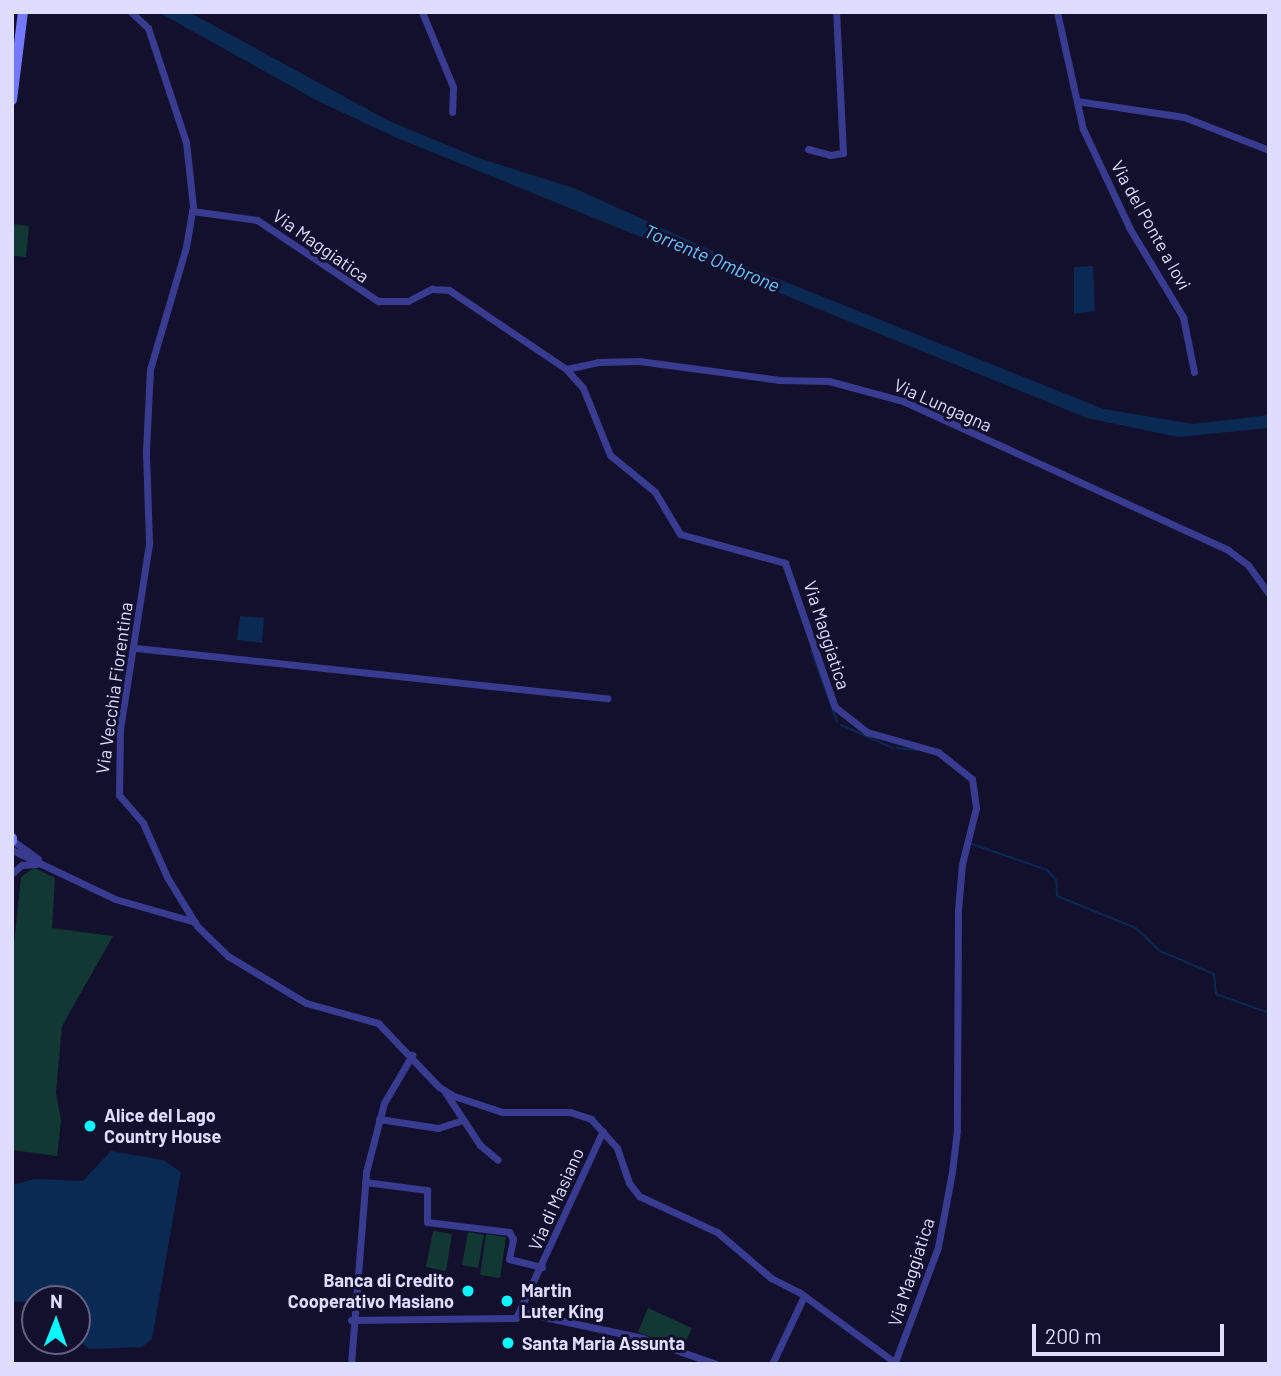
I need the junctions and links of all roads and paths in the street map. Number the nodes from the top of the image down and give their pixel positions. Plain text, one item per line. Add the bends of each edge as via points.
1 (23, 12) edge
2 (131, 12) edge
3 (422, 12) edge
4 (835, 12) edge
5 (1057, 12) edge
6 (12, 100) edge
7 (1077, 101) junction
8 (452, 112) dead end
9 (808, 149) dead end
10 (1269, 150) edge
11 (192, 211) junction
12 (566, 369) junction
13 (1194, 372) dead end
14 (1269, 594) edge
15 (136, 648) junction
16 (607, 698) dead end
17 (12, 840) edge
18 (12, 850) edge
19 (38, 864) junction
20 (12, 873) edge
21 (58, 874) junction
22 (195, 922) junction
23 (412, 1055) junction
24 (443, 1090) junction
25 (454, 1106) junction
26 (379, 1119) junction
27 (463, 1120) junction
28 (451, 1125) junction
29 (603, 1131) junction
30 (498, 1160) dead end
31 (365, 1182) junction
32 (542, 1267) junction
33 (804, 1296) junction
34 (521, 1312) junction
35 (351, 1320) junction
36 (896, 1363) edge
37 (351, 1364) edge
38 (716, 1364) edge
39 (772, 1364) edge

1 - 6 main road
2 - 11 street, Via Vecchia Fiorentina via 148,28 186,142
3 - 8 street via 451,82
4 - 9 street via 843,153
5 - 7 street, Via del Ponte a Iovi
7 - 10 street via 1184,117
7 - 13 street, Via del Ponte a Iovi via 1085,135 1130,229 1183,317
11 - 12 street, Via Maggiatica via 257,220 378,301 408,302 432,289 449,290
11 - 15 street, Via Vecchia Fiorentina via 150,369 146,452 149,544
12 - 14 street, Via Lungagna via 639,361 780,380 829,381 903,401 1228,550 1248,565
12 - 36 street, Via Maggiatica via 583,388 610,455 655,492 680,534 788,565 835,707 874,735 939,752 969,775 976,790 960,881 954,1047 957,1130 948,1203 938,1247
15 - 16 street
15 - 22 street, Via Vecchia Fiorentina via 120,730 117,789 143,823 167,877
17 - 21 street
18 - 19 street
19 - 20 street via 25,864
19 - 21 street
21 - 22 street via 122,902
22 - 23 street, Via Vecchia Fiorentina via 239,964 306,1003 370,1019
23 - 24 street, Via Vecchia Fiorentina
23 - 26 street
24 - 25 street
24 - 29 street, Via Vecchia Fiorentina via 510,1113 576,1113
25 - 27 street
25 - 28 street
26 - 28 street via 438,1128
26 - 31 street
27 - 28 street
27 - 30 street via 482,1148
29 - 32 street, Via di Masiano
29 - 33 street, Via Vecchia Fiorentina via 620,1152 629,1183 639,1196 717,1232 771,1278
31 - 32 street via 428,1189 427,1222 509,1232 513,1239 509,1259
31 - 35 street
32 - 34 street, Via di Masiano
33 - 36 street, Via Vecchia Fiorentina
33 - 39 street
34 - 35 street via 506,1321 464,1315
34 - 38 street via 642,1338
35 - 37 street

